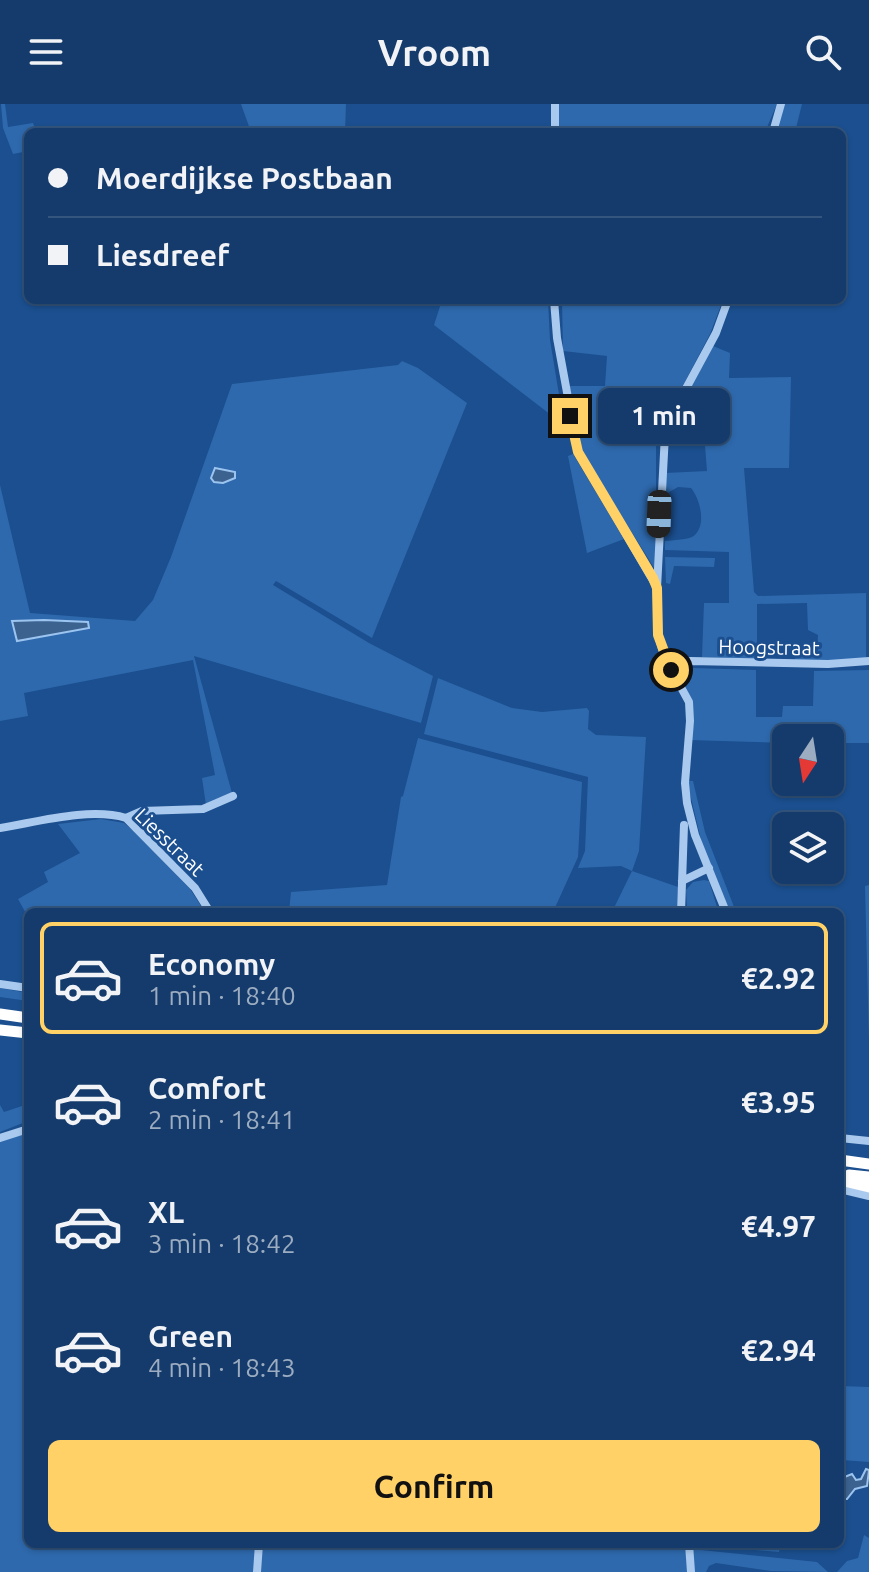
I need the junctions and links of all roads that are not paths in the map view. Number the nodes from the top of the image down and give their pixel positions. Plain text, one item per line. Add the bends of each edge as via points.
1 (555, 104) edge
2 (781, 104) edge
3 (555, 128) edge
4 (774, 128) edge
5 (554, 304) edge
6 (727, 304) edge
7 (657, 588) junction
8 (869, 661) edge
9 (671, 670) junction
10 (233, 796) dead end
11 (126, 818) junction
12 (684, 825) dead end
13 (0, 828) edge
14 (709, 868) junction
15 (682, 881) junction
16 (208, 908) edge
17 (681, 908) edge
18 (724, 908) edge
19 (0, 984) edge
20 (24, 987) edge
21 (0, 1014) edge
22 (24, 1017) edge
23 (0, 1030) edge
24 (24, 1033) edge
25 (24, 1130) edge
26 (0, 1138) edge
27 (844, 1138) edge
28 (869, 1141) edge
29 (844, 1161) edge
30 (869, 1164) edge
31 (844, 1174) edge
32 (869, 1177) edge
33 (844, 1181) edge
34 (869, 1187) edge
35 (844, 1190) edge
36 (869, 1196) edge
37 (259, 1548) edge
38 (689, 1548) edge
39 (257, 1572) edge
40 (691, 1572) edge

1 - 3 street
2 - 4 street
5 - 7 street via 578,452
6 - 7 street via 665,434
7 - 9 street via 658,635
8 - 9 street, Hoogstraat via 690,661
9 - 14 street via 689,702 687,803
10 - 11 street via 203,809 142,811
11 - 13 street, Liesstraat via 94,814
11 - 16 street, Liesstraat via 195,888
12 - 15 street
14 - 15 street
14 - 18 street
15 - 17 street
19 - 20 street
21 - 22 highway
23 - 24 highway
25 - 26 street
27 - 28 street
29 - 30 highway
31 - 32 highway
33 - 34 highway
35 - 36 street
37 - 39 street
38 - 40 street

